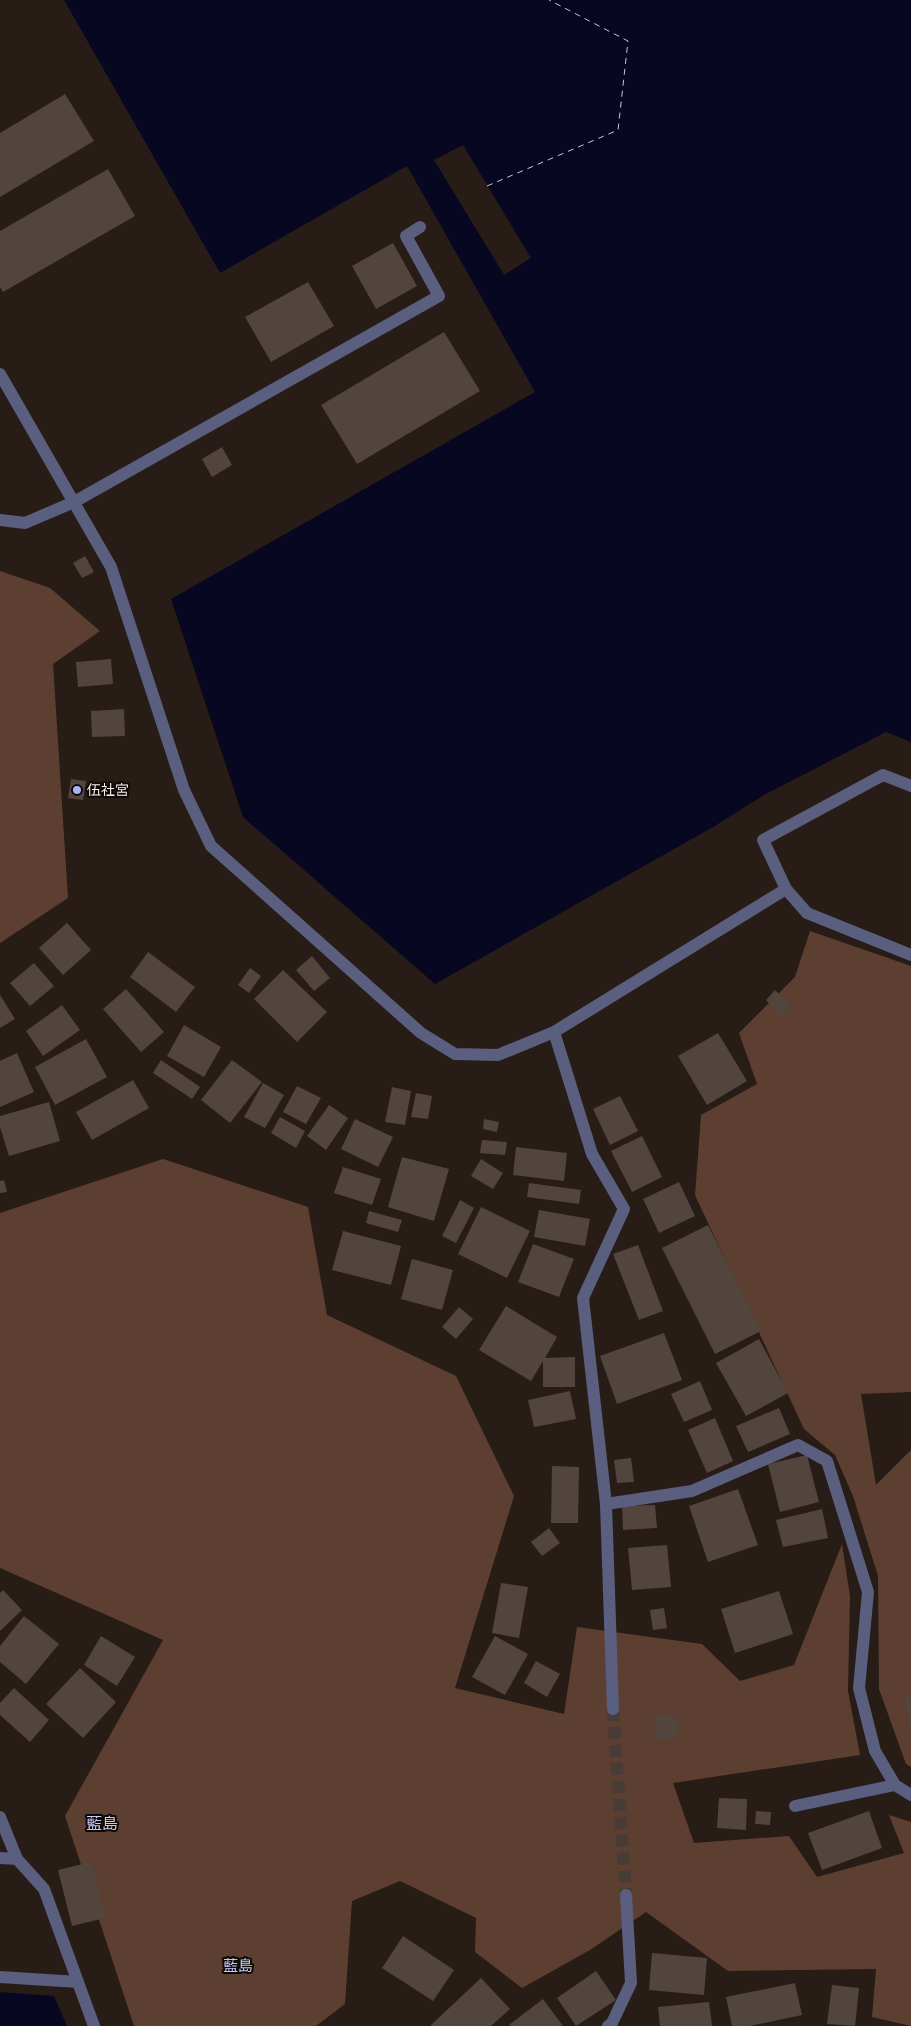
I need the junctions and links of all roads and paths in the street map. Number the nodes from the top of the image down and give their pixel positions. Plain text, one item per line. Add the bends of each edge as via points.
1 (420, 227) dead end
2 (0, 374) edge
3 (74, 502) junction
4 (0, 520) edge
5 (911, 786) edge
6 (786, 889) junction
7 (911, 955) edge
8 (554, 1032) junction
9 (606, 1504) junction
10 (613, 1708) tunnel mouth
11 (895, 1785) junction
12 (911, 1795) edge
13 (795, 1806) dead end
14 (0, 1817) edge
15 (0, 1858) edge
16 (17, 1859) junction
17 (626, 1896) tunnel mouth
18 (0, 1977) edge
19 (78, 1982) junction
20 (94, 2026) edge
21 (608, 2026) edge

1 - 3 street via 406,236 439,296
2 - 3 street
3 - 4 street via 25,523
3 - 8 street via 111,567 184,790 211,846 421,1032 456,1054 498,1055
5 - 6 street via 883,775 762,840
6 - 7 street via 807,913
6 - 8 street
8 - 9 street via 592,1154 624,1209 583,1298
9 - 10 street
9 - 11 street via 692,1491 798,1445 827,1461 868,1592 860,1688 875,1751
11 - 12 street
11 - 13 street
14 - 16 street
15 - 16 street
16 - 19 street via 44,1889
17 - 21 street via 631,1983
18 - 19 street
19 - 20 street

